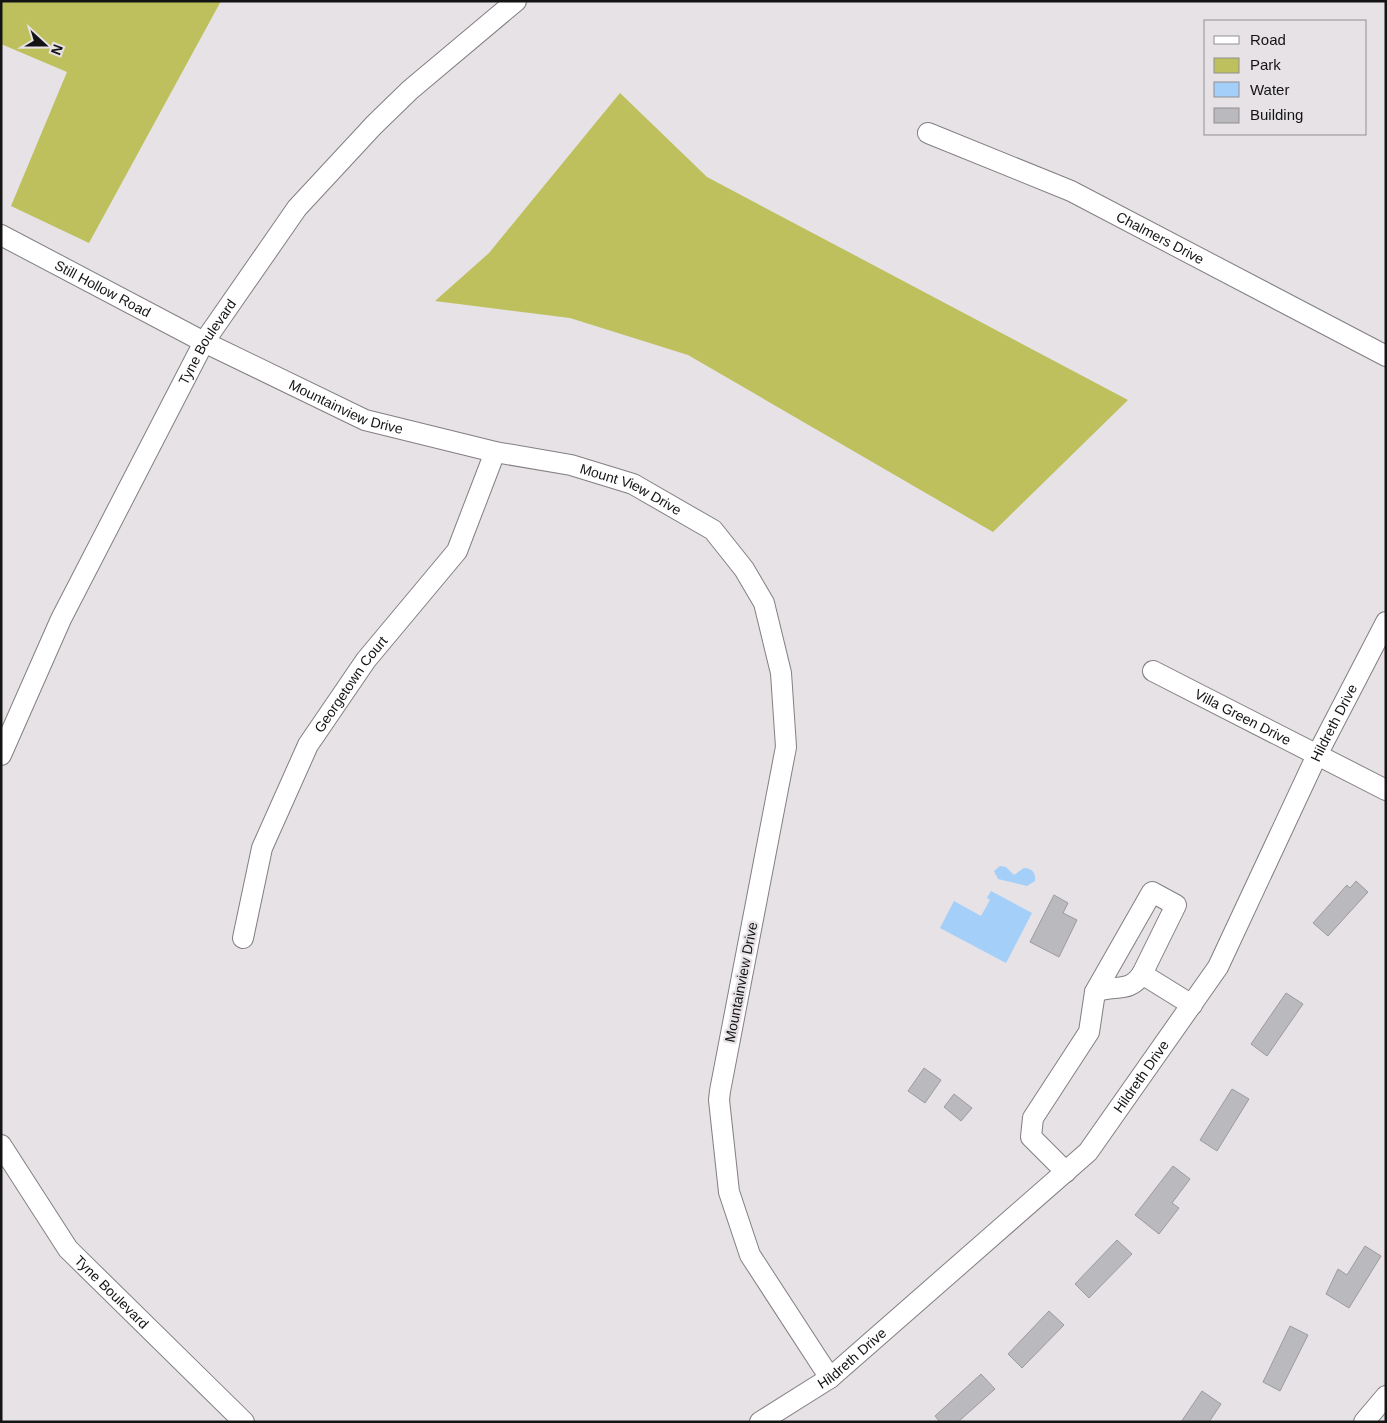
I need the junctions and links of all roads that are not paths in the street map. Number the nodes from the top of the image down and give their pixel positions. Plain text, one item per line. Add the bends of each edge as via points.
1 (516, 1) edge
2 (928, 133) dead end
3 (1, 235) edge
4 (204, 342) junction
5 (1386, 356) edge
6 (495, 452) junction
7 (744, 569) joint
8 (1386, 622) edge
9 (1153, 671) dead end
10 (1, 755) edge
11 (1317, 755) junction
12 (1386, 790) edge
13 (243, 938) dead end
14 (1142, 974) junction
15 (1095, 992) junction
16 (1192, 1005) junction
17 (2, 1150) edge
18 (1066, 1172) junction
19 (830, 1378) junction
20 (1386, 1396) edge
21 (244, 1422) edge
22 (760, 1422) edge
23 (1364, 1422) edge

1 - 4 street, Tyne Boulevard via 404,96 296,208
2 - 5 street, Chalmers Drive via 1071,191
3 - 4 street, Still Hollow Road
4 - 6 street, Mountainview Drive via 365,420
4 - 10 street, Tyne Boulevard via 61,619
6 - 7 street, Mount View Drive via 571,465 633,484 713,530
6 - 13 street, Georgetown Court via 458,551 366,660 308,745 262,848
7 - 19 street, Mountainview Drive via 764,603 781,673 786,747 720,1090 721,1117 729,1192 750,1255
8 - 11 street, Hildreth Drive
9 - 11 street, Villa Green Drive
11 - 12 street, Villa Green Drive
11 - 16 street, Hildreth Drive via 1218,968
14 - 15 street via 1136,984
14 - 15 street via 1176,905 1152,892
14 - 16 street
15 - 18 street via 1089,1032 1030,1127 1031,1136
16 - 18 street, Hildreth Drive via 1088,1152
17 - 21 street, Tyne Boulevard via 68,1249
18 - 19 street, Hildreth Drive
19 - 22 street, Hildreth Drive
20 - 23 street

